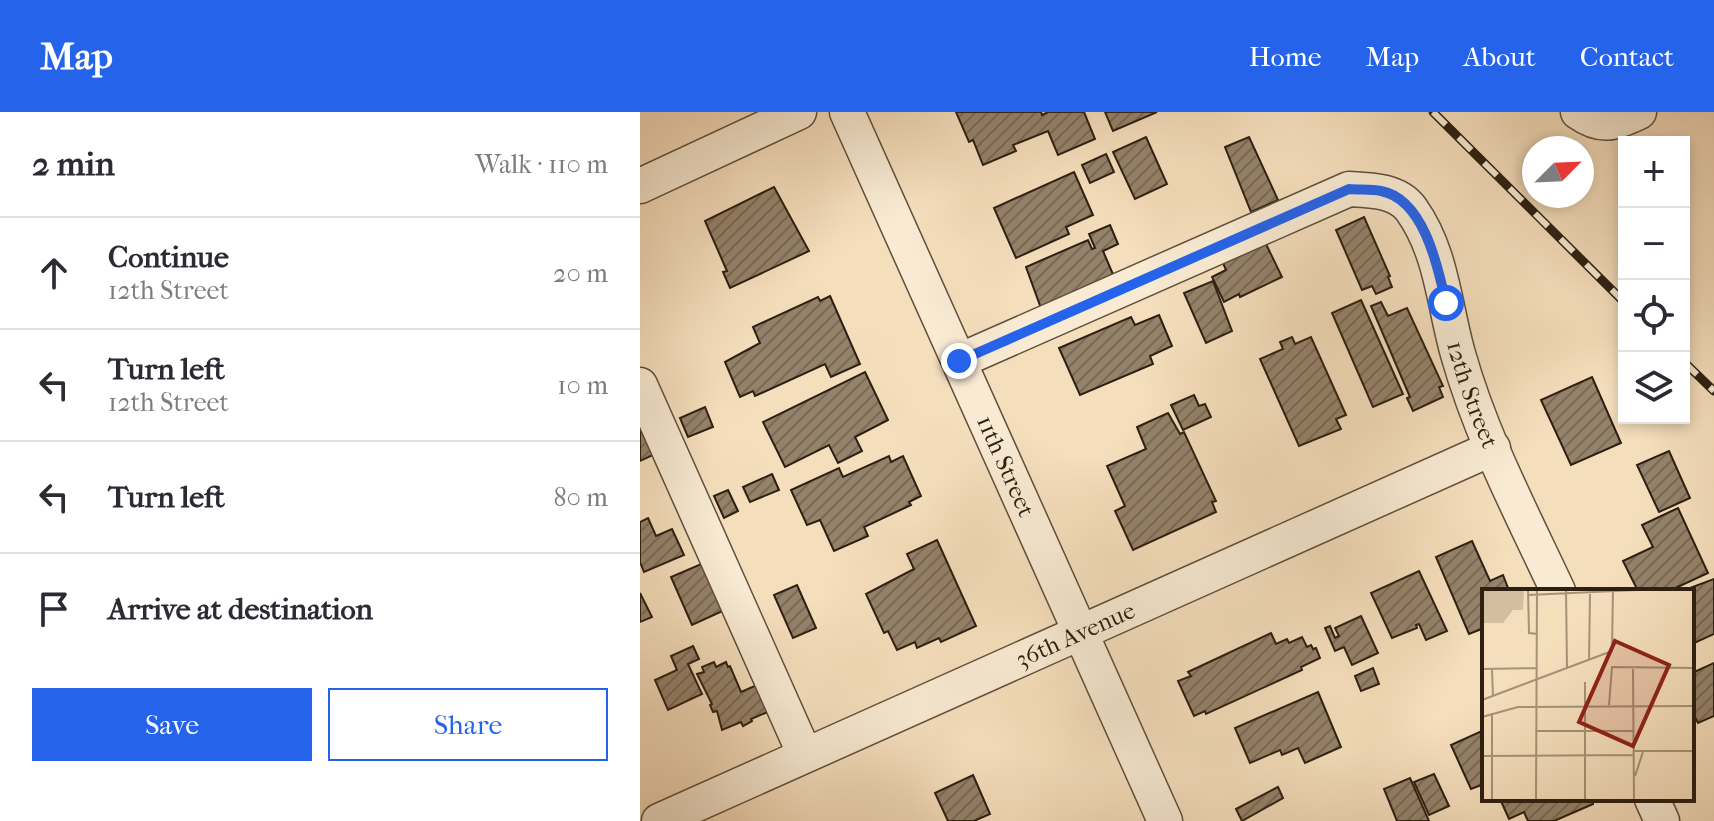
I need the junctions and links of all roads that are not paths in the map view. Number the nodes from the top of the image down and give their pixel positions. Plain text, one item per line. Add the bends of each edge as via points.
1 (799, 112) edge
2 (847, 112) edge
3 (1639, 112) edge
4 (1585, 117) edge
5 (640, 186) edge
6 (959, 361) junction
7 (640, 385) edge
8 (1493, 448) junction
9 (1557, 589) edge
10 (1080, 631) junction
11 (805, 755) junction
12 (1653, 801) edge
13 (659, 821) edge
14 (1165, 821) edge
15 (1662, 821) edge

1 - 5 street
2 - 6 street, 11th Street
3 - 4 street via 1603,124
6 - 8 street, 12th Street via 1349,189 1383,191 1409,206 1437,263 1458,355
6 - 10 street, 11th Street
7 - 11 street
8 - 9 street, 12th Street
8 - 10 street, 36th Avenue
10 - 11 street, 36th Avenue
10 - 14 street, 11th Street
11 - 13 street, 36th Avenue
12 - 15 street

